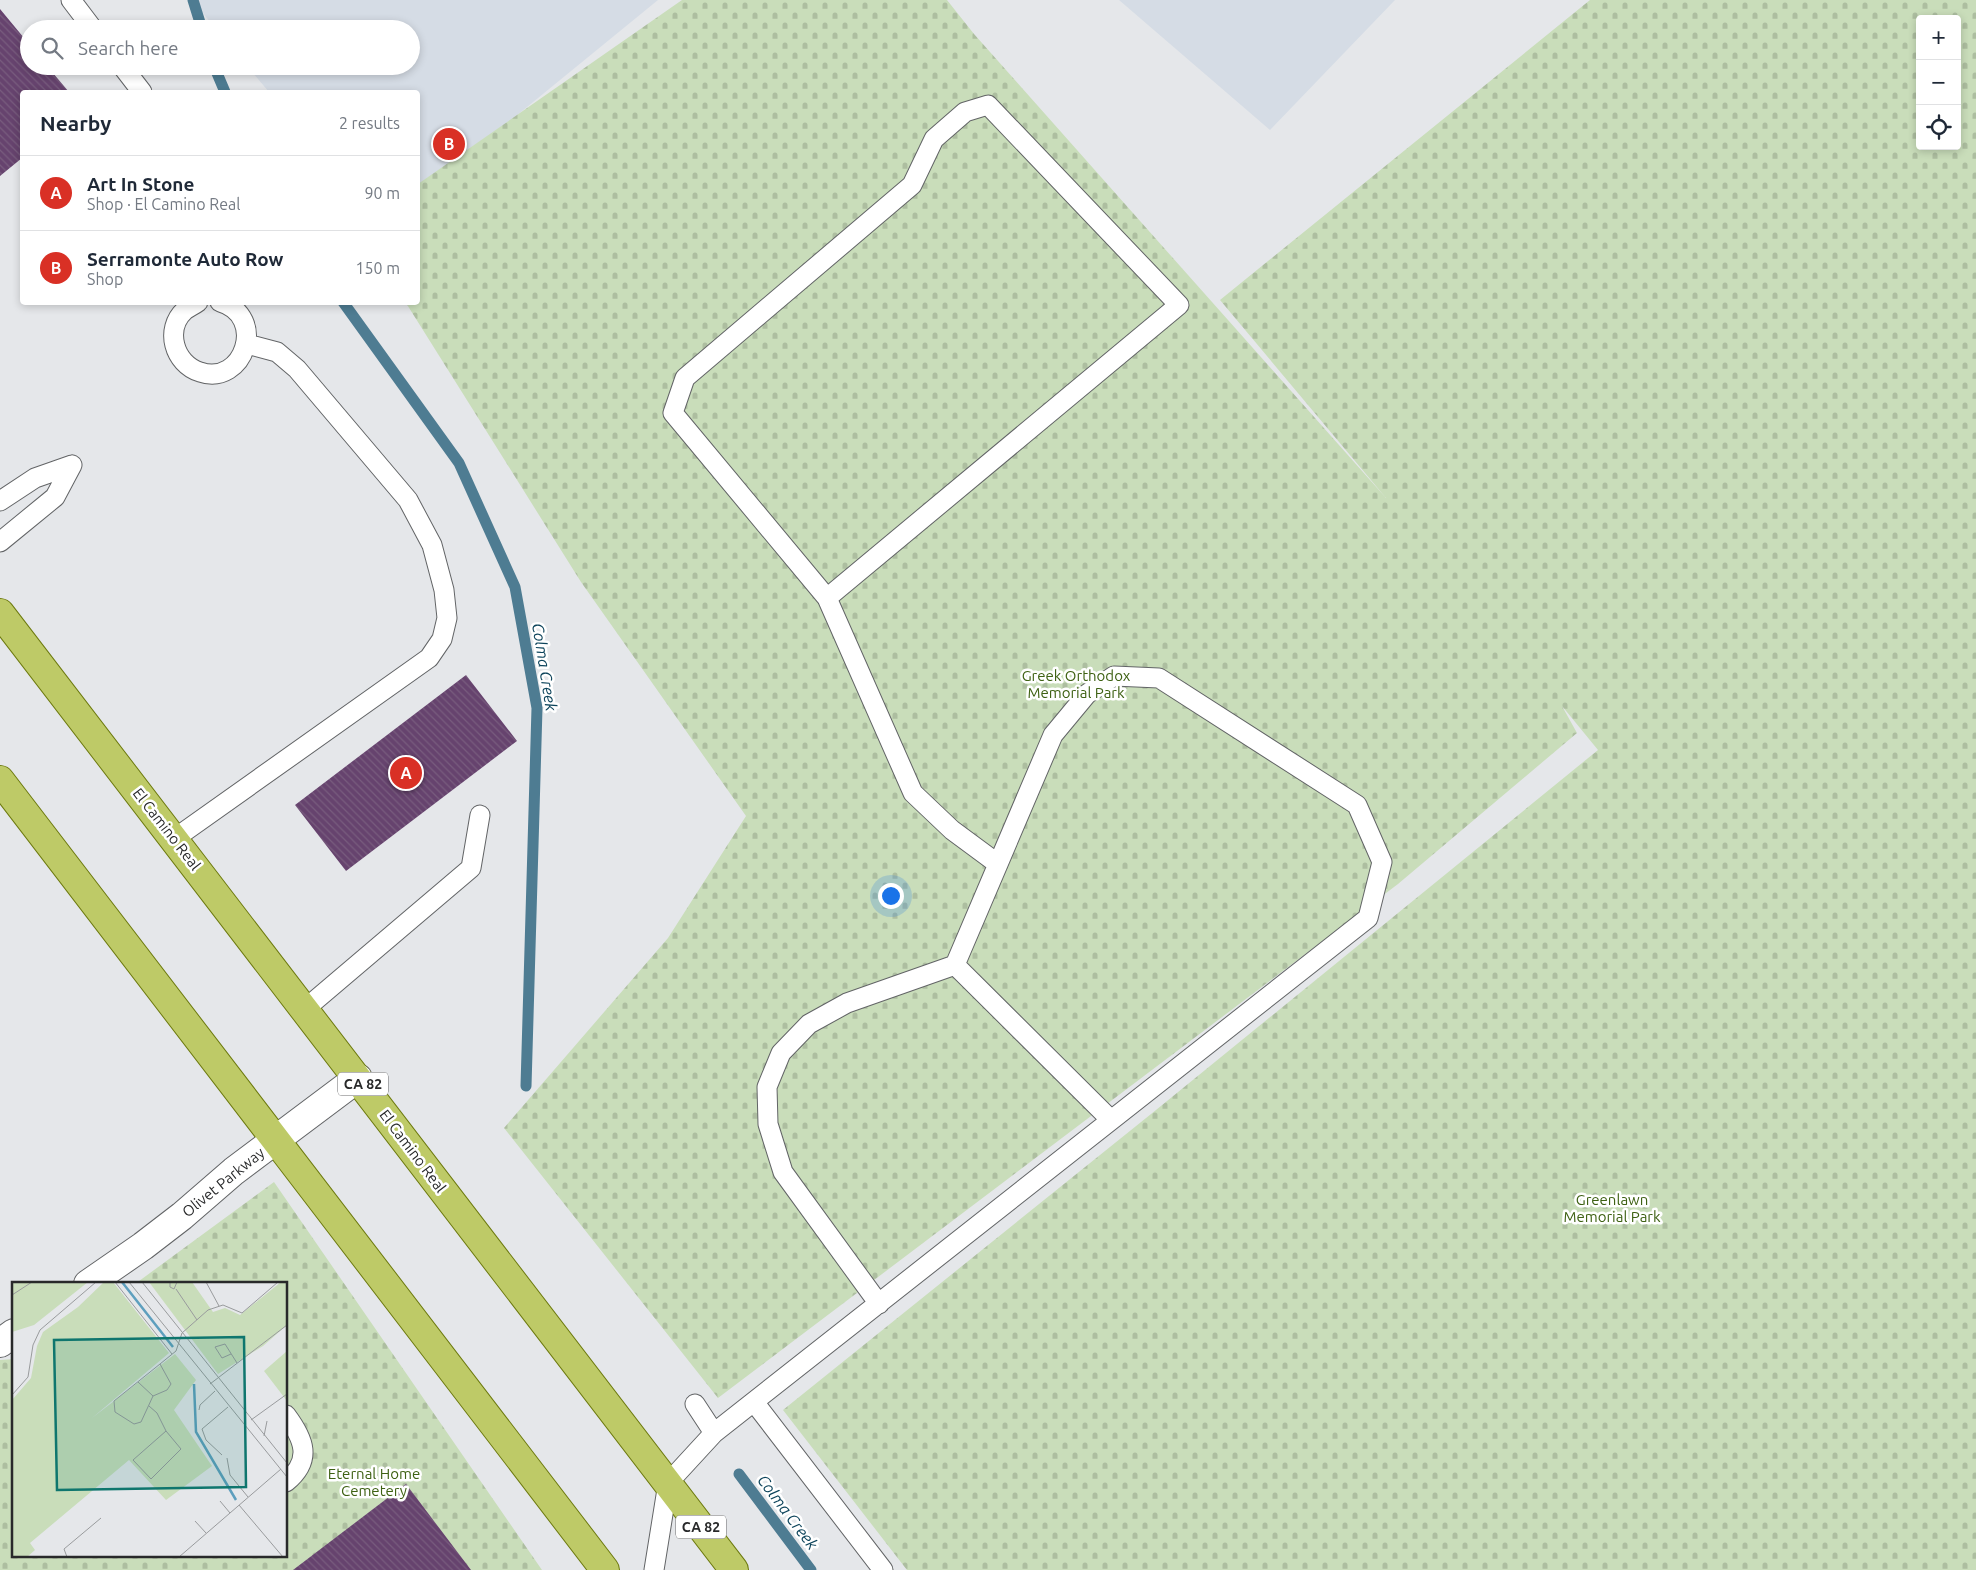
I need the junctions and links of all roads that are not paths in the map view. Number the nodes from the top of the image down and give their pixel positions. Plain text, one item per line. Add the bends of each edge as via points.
1 (71, 0) edge
2 (86, 20) edge
3 (129, 75) edge
4 (140, 90) edge
5 (194, 305) edge
6 (228, 305) edge
7 (247, 344) junction
8 (0, 501) edge
9 (0, 542) edge
10 (827, 598) junction
11 (0, 613) edge
12 (0, 780) edge
13 (480, 815) dead end
14 (174, 839) junction
15 (998, 864) junction
16 (956, 964) junction
17 (305, 1009) junction
18 (358, 1078) junction
19 (1111, 1120) junction
20 (276, 1139) junction
21 (91, 1282) edge
22 (879, 1304) junction
23 (12, 1335) edge
24 (0, 1343) edge
25 (754, 1402) junction
26 (695, 1404) dead end
27 (288, 1418) edge
28 (714, 1433) junction
29 (288, 1480) edge
30 (668, 1483) junction
31 (605, 1570) edge
32 (654, 1570) edge
33 (734, 1570) edge
34 (883, 1570) edge

1 - 2 lane
3 - 4 lane
5 - 7 lane via 184,311 176,323 173,338 177,353 186,365 200,373 215,374 230,368 241,358
6 - 7 lane via 239,314 246,328
7 - 14 lane via 276,352 297,369 408,500 432,545 444,590 447,618 442,639 428,658
8 - 9 lane via 35,478 72,465 55,497
10 - 10 lane via 673,413 685,378 912,185 934,139 965,112 988,105 1180,305
10 - 15 lane via 914,792 952,830
11 - 14 main road, El Camino Real / CA 82
12 - 20 main road
13 - 17 lane via 471,868
14 - 17 main road, El Camino Real / CA 82
15 - 16 lane
15 - 19 lane via 1053,735 1087,694 1114,676 1159,678 1358,805 1382,862 1368,918
16 - 19 lane
16 - 22 lane via 847,1003 809,1024 781,1052 767,1087 768,1124 783,1172
17 - 18 main road, El Camino Real / CA 82
18 - 20 street, Olivet Parkway
18 - 30 main road, El Camino Real / CA 82
19 - 22 lane
20 - 21 street, Olivet Parkway via 174,1222
20 - 31 main road
22 - 25 lane
23 - 24 street
25 - 28 lane
25 - 34 lane
26 - 28 lane
27 - 29 lane via 302,1439 304,1452 298,1468
28 - 30 lane
30 - 32 lane
30 - 33 main road, El Camino Real / CA 82

